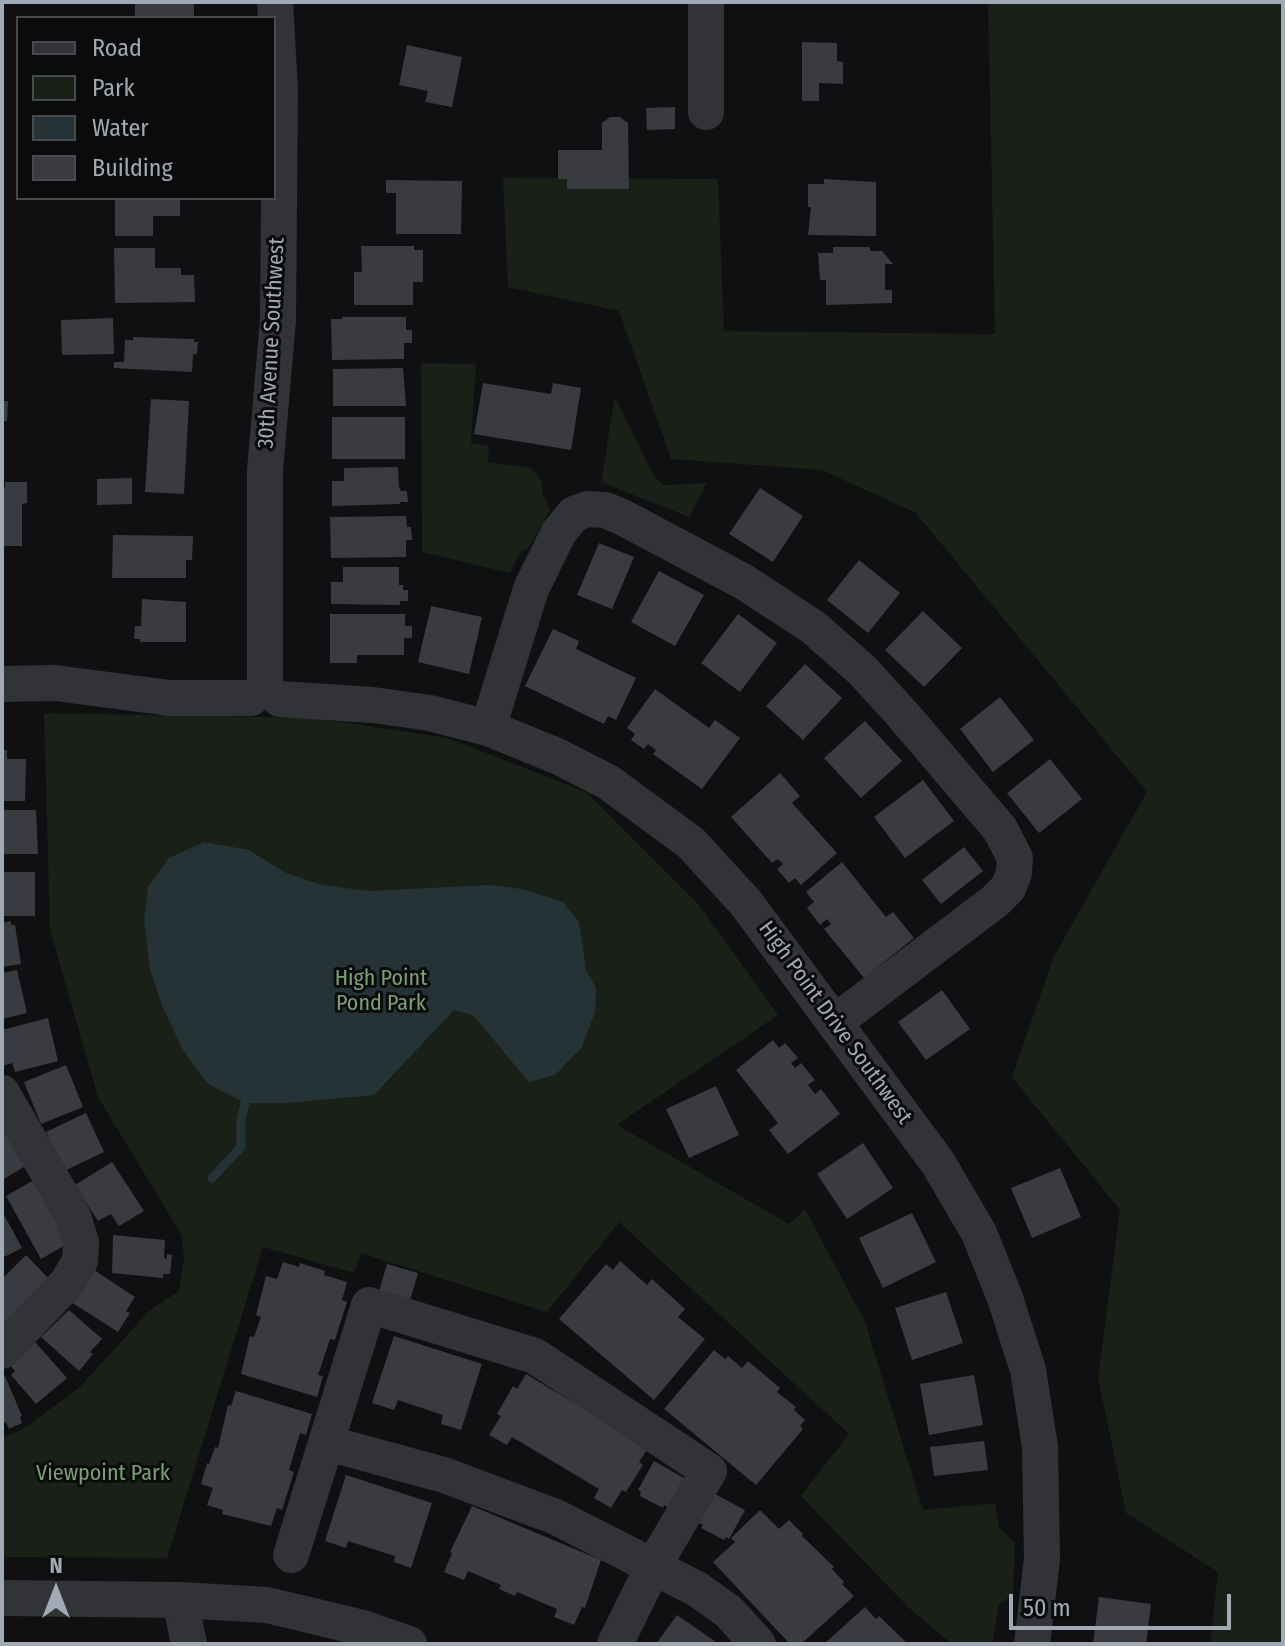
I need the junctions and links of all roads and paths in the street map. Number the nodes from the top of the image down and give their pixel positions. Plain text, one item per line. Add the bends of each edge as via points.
1 (706, 2) edge
2 (276, 20) edge
3 (706, 112) dead end
4 (2, 684) edge
5 (265, 694) junction
6 (488, 728) junction
7 (835, 1022) junction
8 (2, 1093) edge
9 (2, 1351) edge
10 (327, 1443) junction
11 (291, 1555) dead end
12 (654, 1565) junction
13 (2, 1598) edge
14 (180, 1600) junction
15 (189, 1644) edge
16 (409, 1644) edge
17 (615, 1644) edge
18 (758, 1644) edge
19 (1032, 1644) edge

1 - 3 street
2 - 5 street, 30th Avenue Southwest via 278,320 265,470
4 - 5 street, High Point Drive Southwest via 55,683 170,698
5 - 6 street, High Point Drive Southwest via 430,713
6 - 7 street, High Point Drive Southwest via 608,782 691,843 746,903
6 - 7 street via 531,589 559,532 574,514 588,509 622,517 744,582 813,627 903,715 1000,829 1015,858 1008,888 995,901
7 - 19 street, High Point Drive Southwest via 938,1163 979,1233 1028,1370 1043,1504
8 - 9 street via 73,1216 81,1242 80,1261 67,1283
10 - 11 street
10 - 12 street via 472,1485 556,1517
10 - 12 street via 369,1305 535,1356 709,1471
12 - 17 street
12 - 18 street via 729,1612
13 - 14 street
14 - 15 street
14 - 16 street via 267,1605

